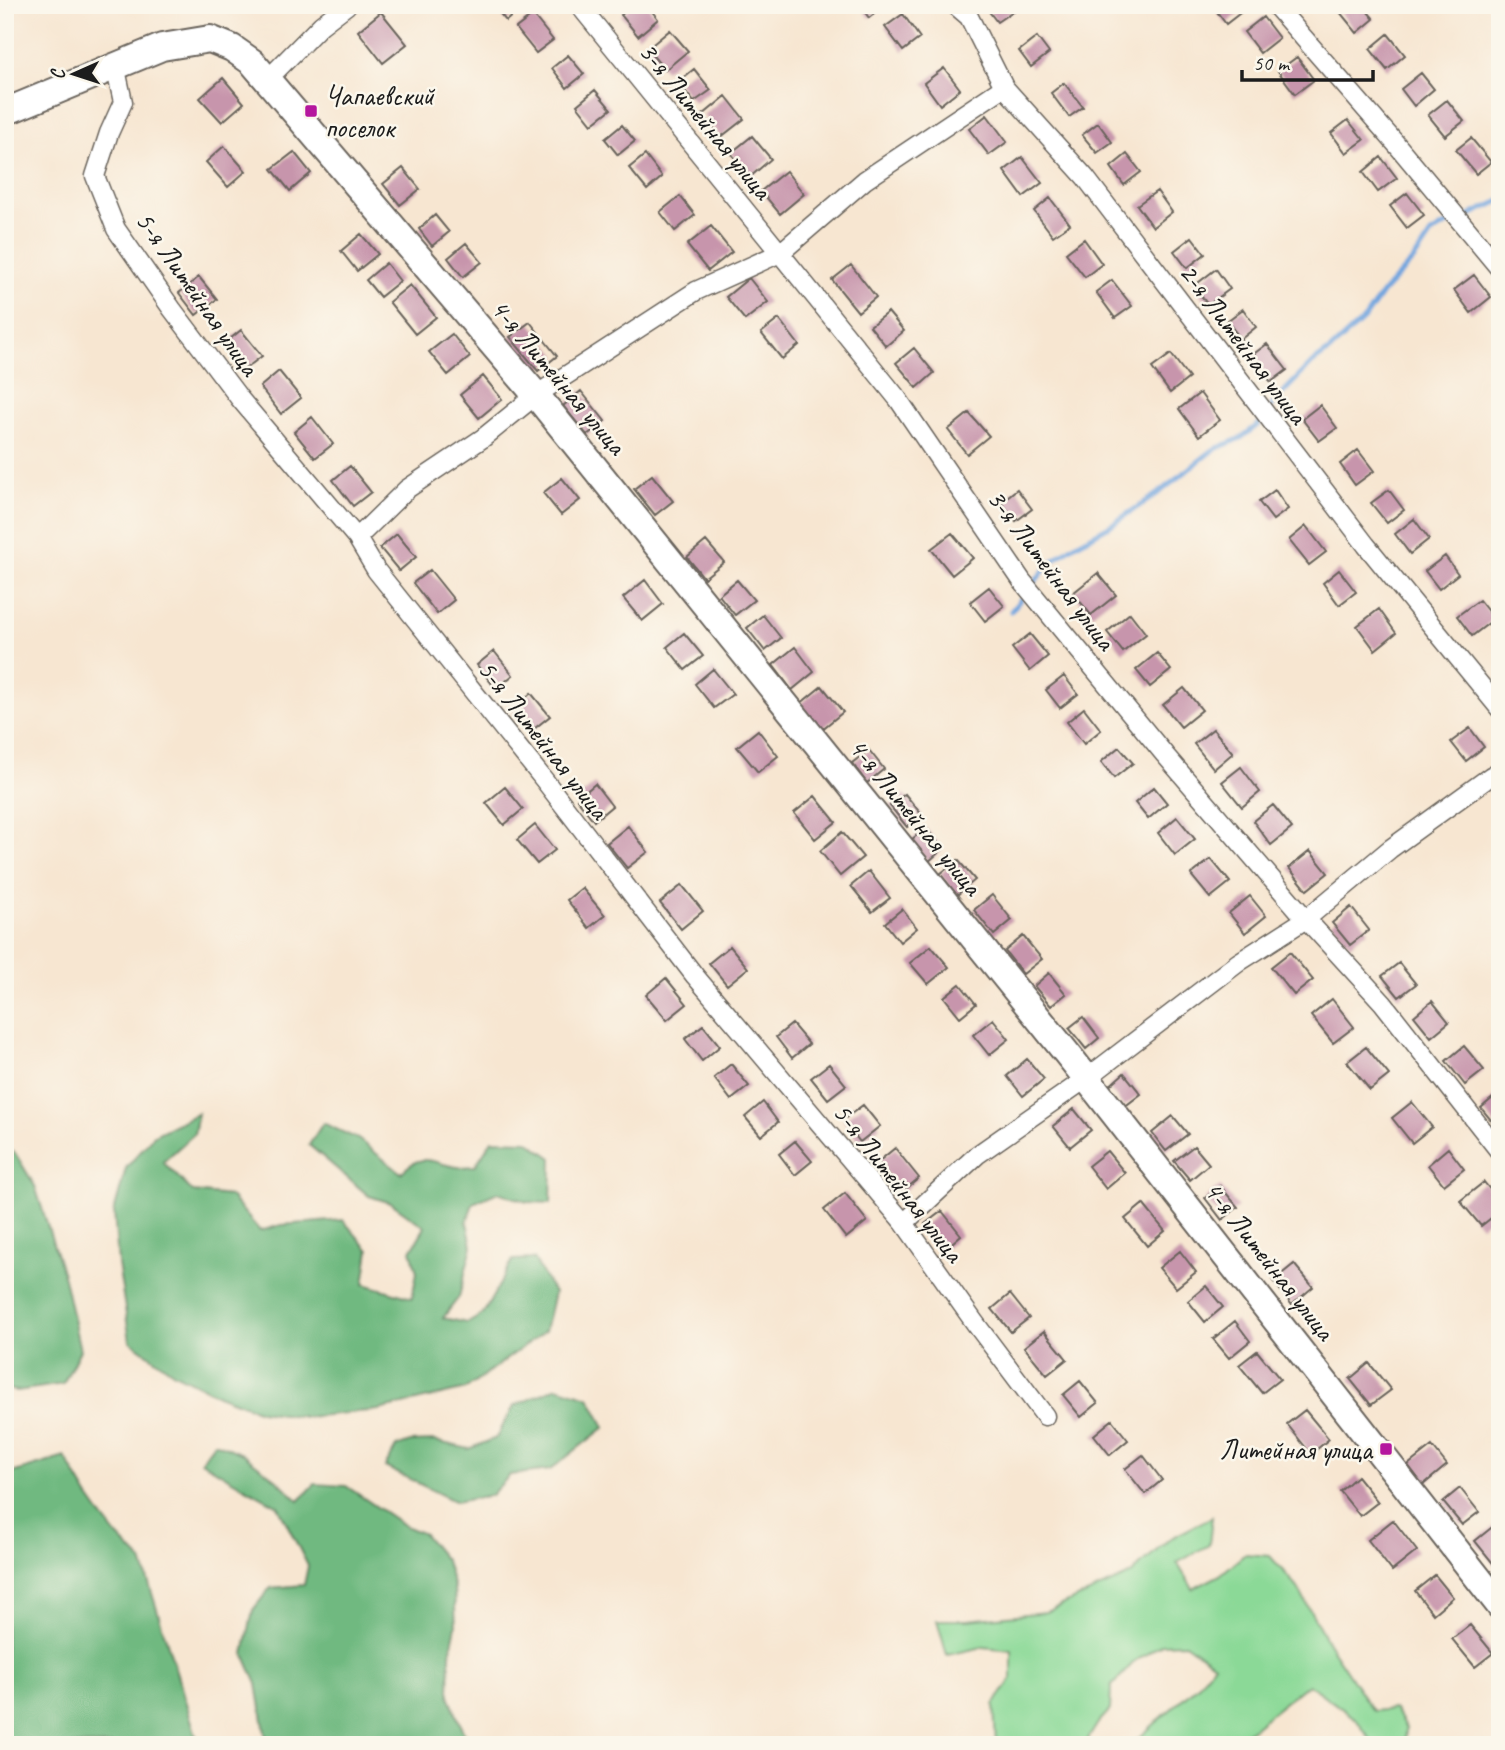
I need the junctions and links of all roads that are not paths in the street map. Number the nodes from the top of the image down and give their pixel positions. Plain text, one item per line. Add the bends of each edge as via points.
1 (347, 5) edge
2 (579, 5) edge
3 (956, 5) edge
4 (1275, 5) edge
5 (115, 65) junction
6 (268, 79) junction
7 (1004, 87) junction
8 (5, 112) edge
9 (780, 253) junction
10 (1500, 269) edge
11 (536, 395) junction
12 (357, 538) junction
13 (1500, 709) edge
14 (1500, 771) edge
15 (1306, 919) junction
16 (1087, 1079) junction
17 (1500, 1152) edge
18 (904, 1223) junction
19 (1045, 1416) dead end
20 (1500, 1606) edge

1 - 6 street
2 - 9 street, 3-я Литейная улица
3 - 7 street, 2-я Литейная улица via 969,18
4 - 10 street
5 - 6 street, 4-я Литейная улица via 162,47 210,38 252,62
5 - 8 street
5 - 12 street, 5-я Литейная улица via 123,103 94,176 116,229 240,399
6 - 11 street, 4-я Литейная улица
7 - 9 street via 864,180
7 - 13 street, 2-я Литейная улица via 1085,177 1366,545
9 - 11 street via 696,290
9 - 15 street, 3-я Литейная улица via 898,399 1022,581
11 - 12 street via 483,438 407,489
11 - 16 street, 4-я Литейная улица
12 - 18 street, 5-я Литейная улица via 376,570 695,976
14 - 15 street via 1390,849
15 - 16 street via 1239,962
15 - 17 street, 3-я Литейная улица via 1382,1003
16 - 18 street via 977,1155
16 - 20 street, 4-я Литейная улица
18 - 19 street, 5-я Литейная улица

